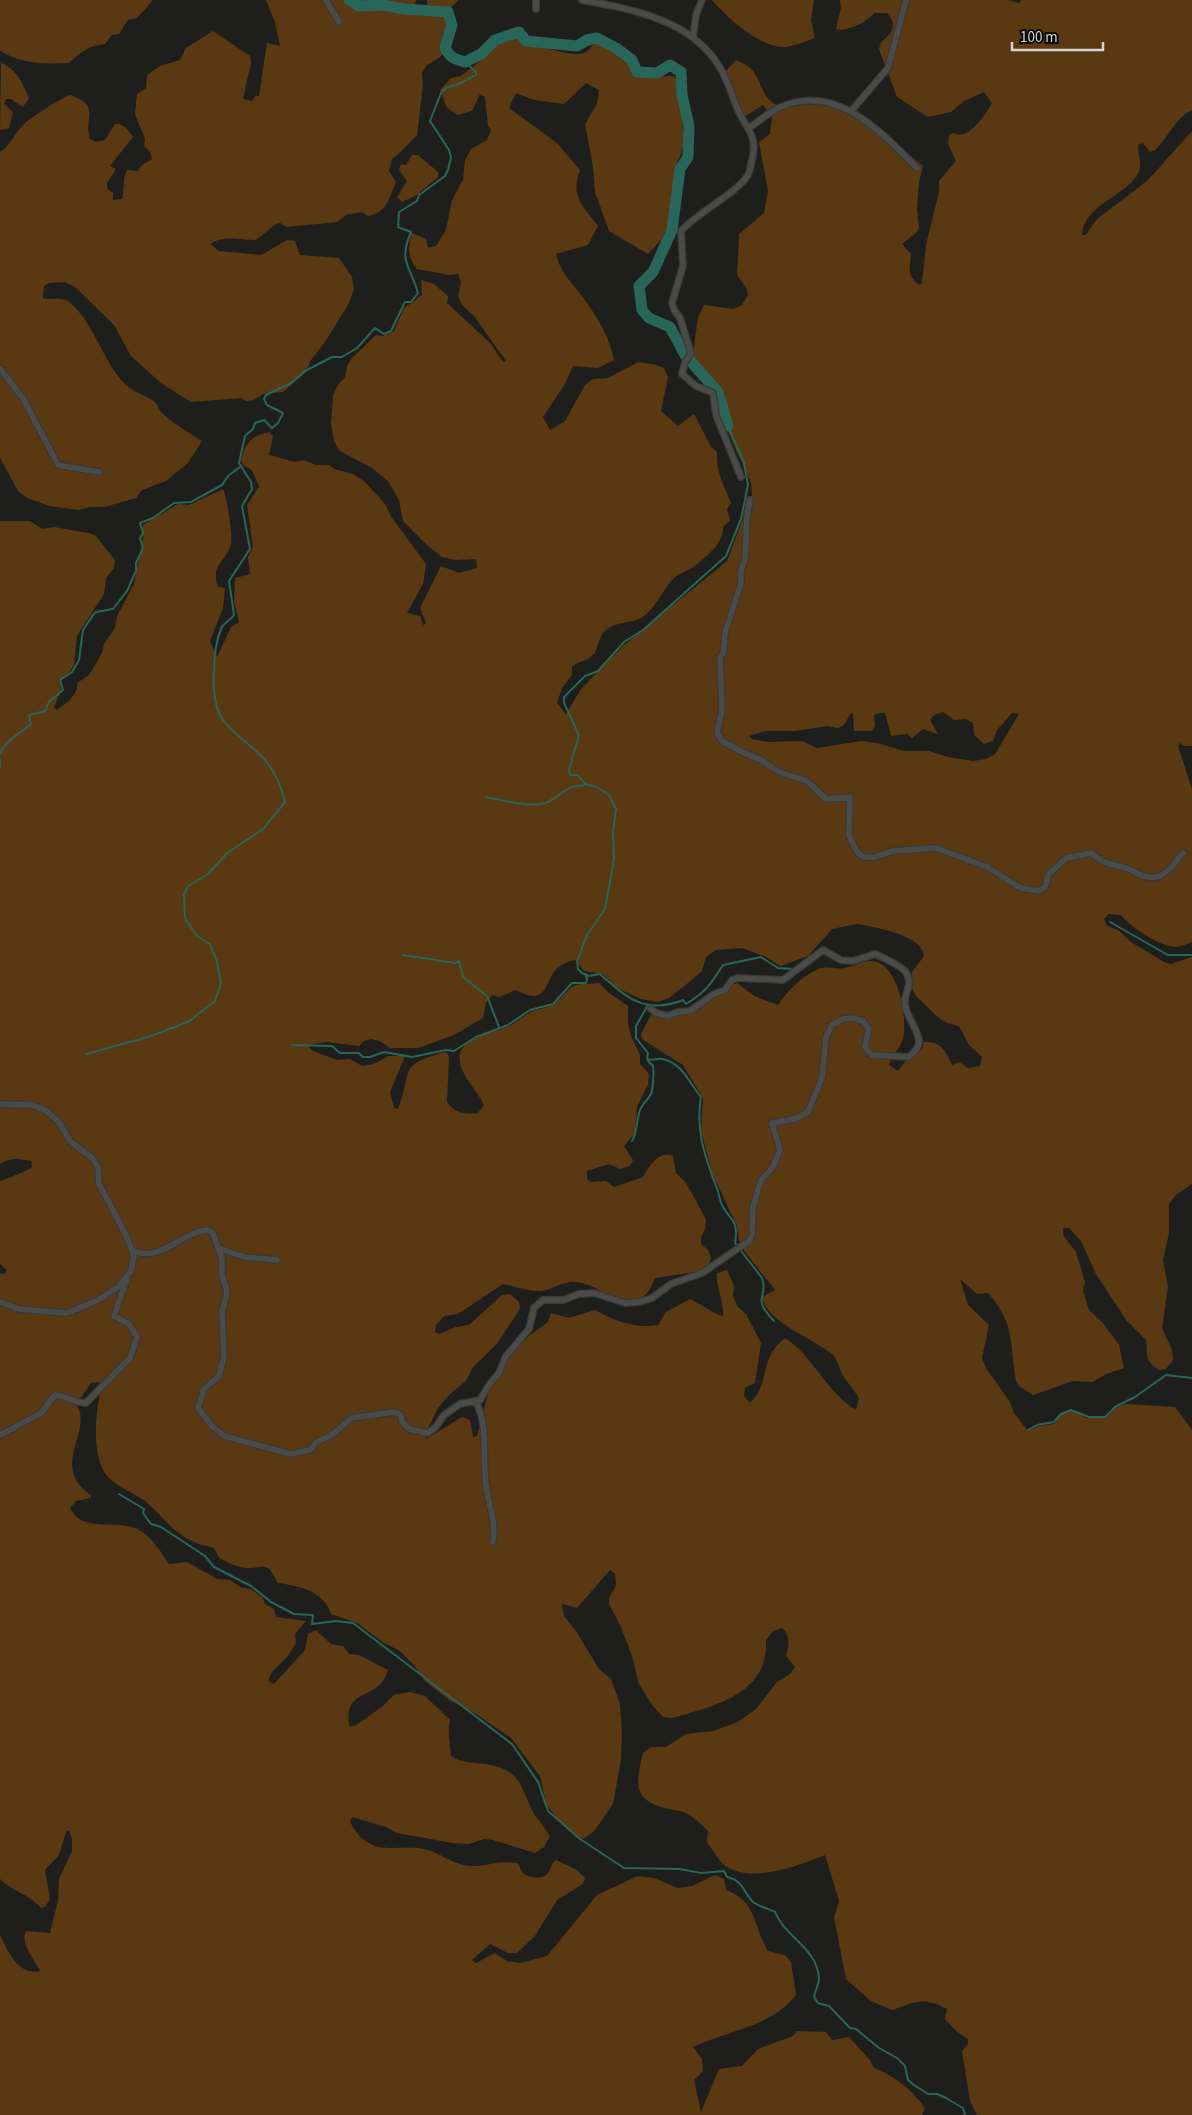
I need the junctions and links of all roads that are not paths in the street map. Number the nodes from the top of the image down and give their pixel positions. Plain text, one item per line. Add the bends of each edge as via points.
1 (326, 0) edge
2 (536, 0) edge
3 (582, 0) edge
4 (702, 0) edge
5 (906, 0) edge
6 (536, 9) dead end
7 (339, 22) dead end
8 (693, 37) junction
9 (852, 110) junction
10 (749, 128) junction
11 (917, 168) dead end
12 (0, 369) edge
13 (99, 472) dead end
14 (741, 477) dead end
15 (750, 500) dead end
16 (1183, 853) dead end
17 (651, 1009) dead end
18 (0, 1104) edge
19 (218, 1248) junction
20 (134, 1251) junction
21 (277, 1260) dead end
22 (128, 1277) junction
23 (0, 1302) edge
24 (476, 1402) junction
25 (0, 1435) edge
26 (493, 1542) dead end

1 - 7 street
2 - 6 street
3 - 8 street via 654,17
4 - 8 street
5 - 9 street via 888,68
8 - 10 street via 720,67
9 - 10 street via 824,102 803,101 781,106
9 - 11 street via 885,136
10 - 14 street via 755,142 747,176 681,231 683,266 672,304 691,353 682,374 696,386 713,393 716,415
12 - 13 street via 23,398 58,465
15 - 16 street via 746,559 720,659 722,709 717,733 722,741 779,772 807,781 826,799 850,797 849,836 863,857 936,848 987,867 1021,888 1039,891 1048,875 1066,858 1091,853 1100,862 1154,878 1169,872
17 - 24 street via 668,1016 690,1011 725,990 737,978 783,980 823,950 841,960 853,961 875,954 899,965 906,972 910,988 905,1005 919,1041 909,1057 872,1055 865,1046 869,1029 863,1021 853,1018 837,1020 827,1031 822,1078 808,1112 796,1119 772,1124 780,1150 773,1167 761,1180 753,1207 749,1241 702,1273 671,1284 652,1298 640,1302 625,1303 594,1293 578,1294 563,1300 543,1300 534,1308 529,1329 506,1356 497,1377
18 - 20 street via 32,1105 45,1110 59,1122 70,1141 92,1158 98,1167 99,1184
19 - 20 street via 214,1234 206,1230 167,1249
19 - 21 street via 244,1257
19 - 24 street via 227,1293 222,1312 223,1363 219,1376 204,1389 198,1408 224,1436 283,1452 300,1453 356,1416 394,1412 401,1415 402,1422 409,1429 428,1433 455,1407
20 - 22 street via 134,1266
22 - 23 street via 98,1300 67,1313 19,1310
22 - 25 street via 114,1316 129,1324 138,1336 130,1358 86,1403 55,1395 41,1413
24 - 26 street via 483,1420 484,1466 493,1512

